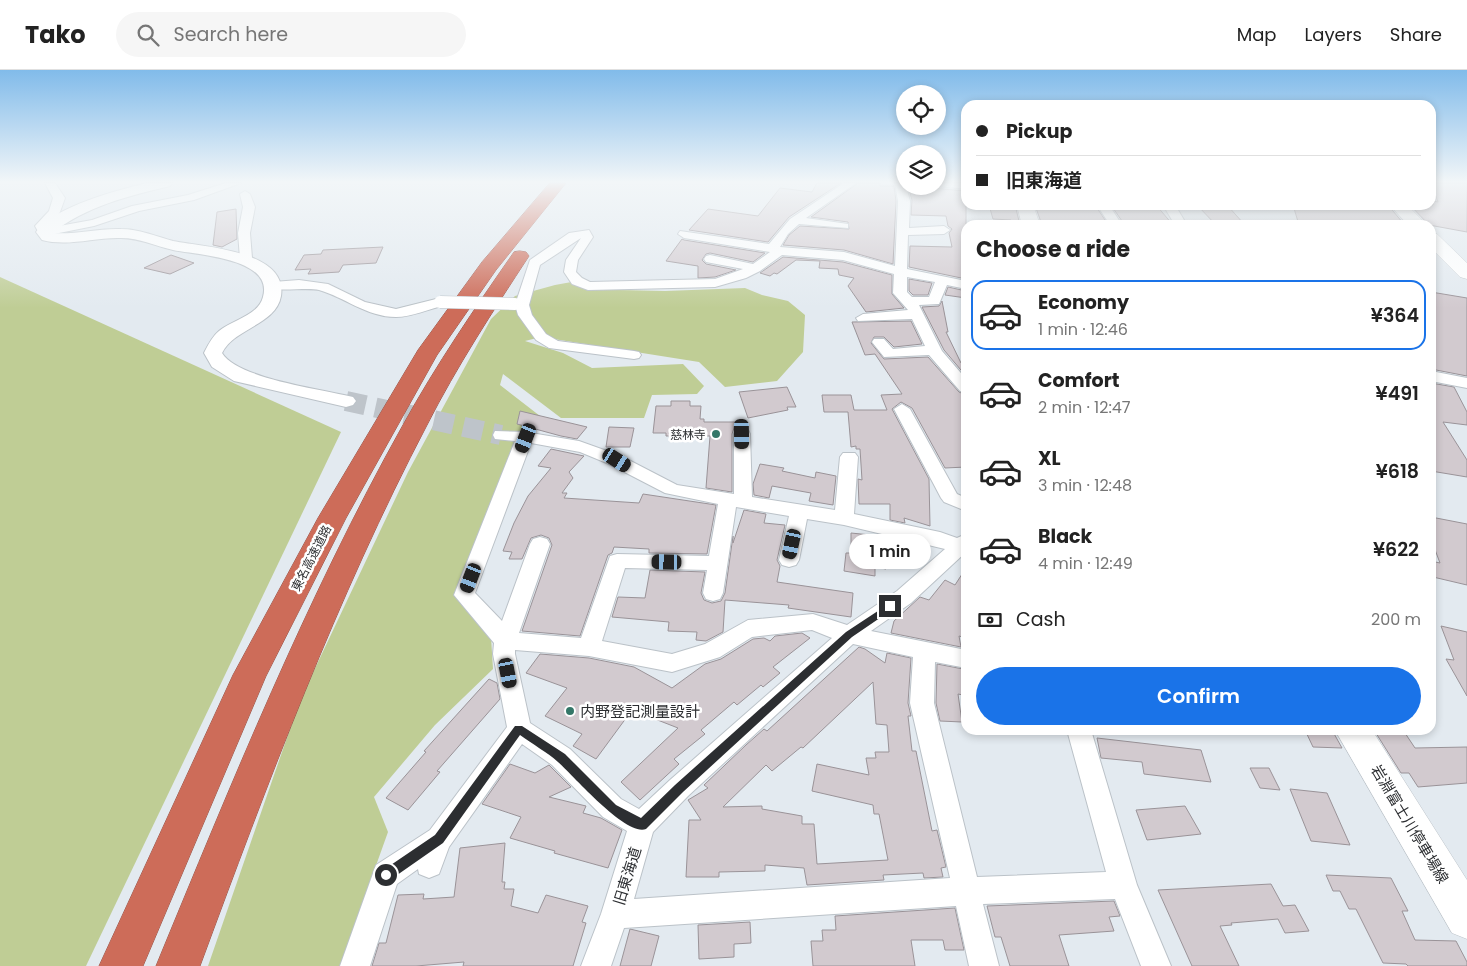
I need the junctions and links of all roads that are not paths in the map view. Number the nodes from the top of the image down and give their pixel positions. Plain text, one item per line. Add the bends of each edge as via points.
1 (42, 225) edge
2 (53, 225) edge
3 (84, 225) edge
4 (246, 225) edge
5 (523, 225) edge
6 (544, 225) edge
7 (791, 225) edge
8 (844, 225) edge
9 (902, 225) edge
10 (944, 230) dead end
11 (44, 232) junction
12 (902, 232) junction
13 (684, 234) dead end
14 (1436, 243) edge
15 (776, 249) junction
16 (846, 257) junction
17 (246, 258) junction
18 (710, 259) dead end
19 (756, 268) junction
20 (903, 272) junction
21 (1467, 273) edge
22 (942, 281) junction
23 (961, 284) edge
24 (273, 286) junction
25 (908, 301) junction
26 (519, 304) junction
27 (917, 314) junction
28 (864, 318) dead end
29 (879, 342) dead end
30 (934, 350) junction
31 (634, 355) dead end
32 (1436, 377) edge
33 (961, 382) edge
34 (1467, 383) edge
35 (346, 401) tunnel mouth
36 (902, 409) dead end
37 (742, 434) dead end
38 (500, 435) tunnel mouth
39 (526, 438) junction
40 (849, 457) dead end
41 (736, 501) junction
42 (961, 503) edge
43 (799, 511) junction
44 (844, 518) junction
45 (540, 544) dead end
46 (961, 544) edge
47 (961, 546) edge
48 (789, 560) dead end
49 (718, 563) junction
50 (713, 594) dead end
51 (849, 635) junction
52 (505, 641) junction
53 (588, 647) junction
54 (924, 651) junction
55 (961, 658) edge
56 (519, 729) junction
57 (1080, 735) edge
58 (1355, 735) edge
59 (642, 825) junction
60 (439, 839) junction
61 (429, 864) dead end
62 (1123, 884) junction
63 (966, 891) junction
64 (616, 914) junction
65 (1467, 918) edge
66 (121, 966) edge
67 (178, 966) edge
68 (355, 966) edge
69 (596, 966) edge
70 (984, 966) edge
71 (1156, 966) edge

1 - 11 street
2 - 11 street
3 - 11 street
4 - 17 street
5 - 66 highway, 東名高速道路 via 489,266 431,348 332,518 250,675
6 - 67 highway via 472,326 424,408 377,500 306,648
7 - 15 street via 775,239
8 - 16 street
9 - 12 street
10 - 12 street
11 - 17 street via 48,237 59,238 130,234
12 - 20 street
13 - 15 street via 721,234
14 - 21 main road
15 - 16 street
15 - 19 street
16 - 20 street
17 - 24 street via 270,278
18 - 19 street
19 - 26 street via 734,280 715,283 588,286 577,281 570,272 572,260 587,237 585,233 567,240 534,263
20 - 22 street
20 - 25 street via 900,293
22 - 23 street
22 - 25 street via 934,301
24 - 26 street, bridge via 299,284 323,287 361,305 396,312 440,302
24 - 35 street via 268,304 216,343 213,353 219,363 241,377
25 - 27 street
26 - 31 street via 532,327 554,345
27 - 28 street
27 - 30 street
29 - 30 street via 889,354
30 - 33 street
32 - 34 street
36 - 42 street via 950,498
37 - 41 street
38 - 39 street
39 - 41 street via 557,439 588,448 617,460 661,487
39 - 52 street via 464,595
40 - 44 street
41 - 43 street
41 - 49 street
43 - 44 street
43 - 48 street
44 - 46 street
45 - 52 street
47 - 51 street, 旧東海道 via 904,597
49 - 50 street
49 - 53 street via 616,561
51 - 53 street via 813,622 748,629 712,651 672,663
51 - 54 street
51 - 59 street, 旧東海道
52 - 53 street
52 - 56 street via 504,654
54 - 55 street
54 - 63 street via 922,703
56 - 59 street via 561,757 612,808
56 - 60 street
57 - 62 street
58 - 65 main road, 岩淵富士川停車場線
59 - 64 street, 旧東海道
60 - 61 street
60 - 68 street via 386,875
62 - 63 street
62 - 71 street
63 - 64 street
63 - 70 street
64 - 69 street, 旧東海道

